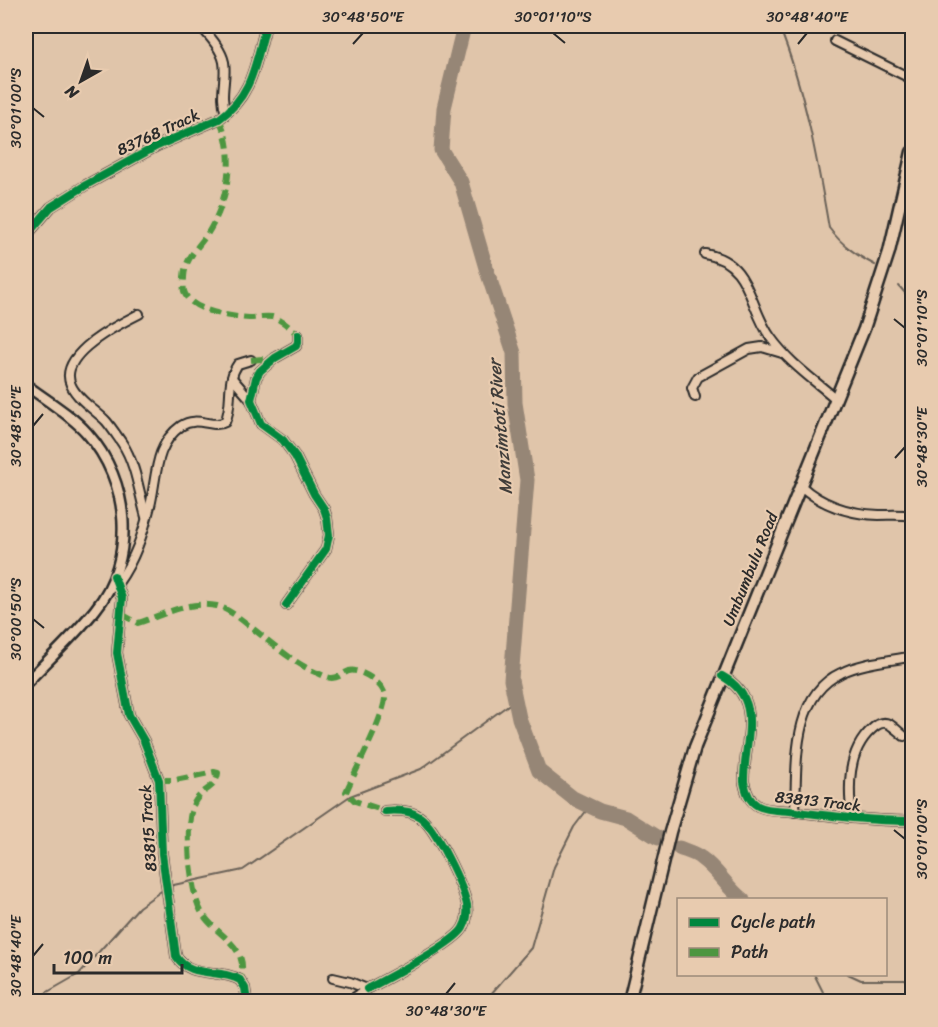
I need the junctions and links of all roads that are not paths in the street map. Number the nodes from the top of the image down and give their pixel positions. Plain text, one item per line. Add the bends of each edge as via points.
1 (200, 26) edge
2 (266, 26) edge
3 (836, 41) dead end
4 (912, 79) edge
5 (226, 114) junction
6 (912, 152) edge
7 (910, 174) edge
8 (26, 236) edge
9 (705, 254) dead end
10 (139, 314) dead end
11 (298, 335) dead end
12 (786, 355) junction
13 (251, 360) dead end
14 (232, 378) junction
15 (26, 385) edge
16 (695, 397) dead end
17 (836, 399) junction
18 (251, 400) junction
19 (801, 486) junction
20 (912, 516) edge
21 (146, 519) junction
22 (116, 579) junction
23 (286, 605) dead end
24 (909, 657) dead end
25 (722, 676) junction
26 (26, 683) edge
27 (904, 736) dead end
28 (385, 811) dead end
29 (795, 812) junction
30 (852, 818) junction
31 (912, 821) edge
32 (333, 978) dead end
33 (366, 989) junction
34 (247, 1002) edge
35 (348, 1002) edge
36 (629, 1002) edge

1 - 5 street via 223,59 221,95
2 - 5 street, 83768 Track via 250,82 242,98
3 - 4 street
5 - 8 street, 83768 Track via 86,184 51,207
6 - 7 main road, Umbumbulu Road
7 - 17 main road, Umbumbulu Road via 890,252
9 - 12 street via 728,261 739,273 767,332
10 - 21 street via 97,337 82,351 70,381 124,446
11 - 18 street via 296,346 260,371
12 - 16 street via 762,347 750,349 698,377 692,388
12 - 17 street
13 - 14 street via 238,364
14 - 18 street
14 - 21 street via 224,423 186,423 167,440 156,469
15 - 22 street via 86,432 111,468 124,513
17 - 19 main road, Umbumbulu Road
18 - 23 street via 261,424 288,445 302,468 324,509 329,534 326,549
19 - 20 street via 830,506 862,513
19 - 25 main road, Umbumbulu Road
21 - 22 street via 137,552
22 - 26 street via 96,610
22 - 34 street, 83815 Track via 122,597 117,653 129,715 159,780 162,854 176,956 191,969 240,980
24 - 29 street via 843,671 817,693 804,717 800,736
25 - 29 street, 83813 Track via 738,687 748,703 746,792 760,807
25 - 36 main road, Umbumbulu Road via 680,795
27 - 30 street via 889,724 880,723 859,744 849,784
28 - 33 street via 409,812 428,824 463,892 466,918 452,940
29 - 30 street, 83813 Track
30 - 31 street, 83813 Track
32 - 33 street
33 - 35 street

